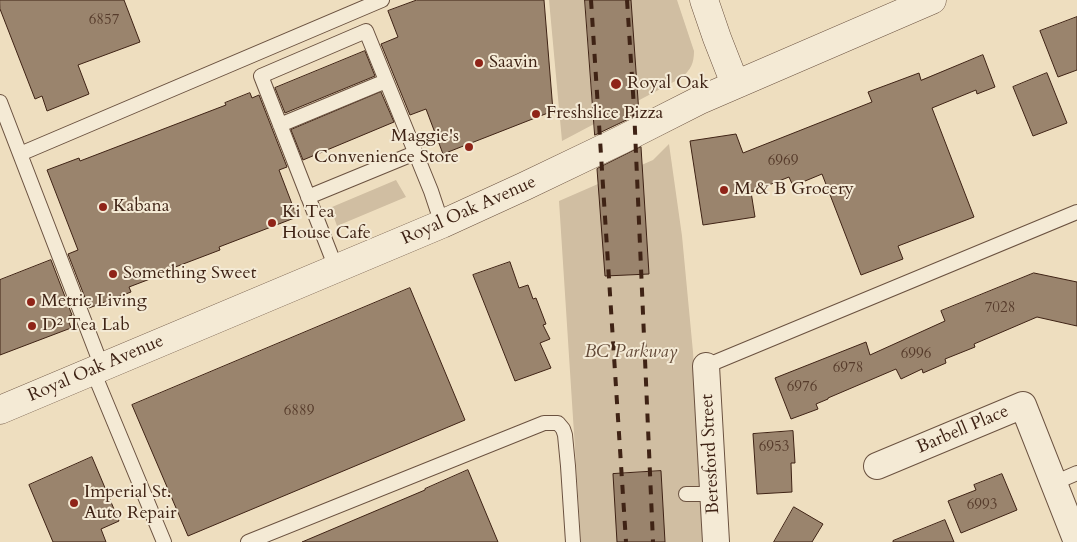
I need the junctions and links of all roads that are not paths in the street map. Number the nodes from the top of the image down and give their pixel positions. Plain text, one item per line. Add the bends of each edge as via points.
1 (382, 0) edge
2 (704, 0) edge
3 (932, 0) edge
4 (386, 81) junction
5 (735, 84) junction
6 (0, 102) edge
7 (280, 125) junction
8 (415, 153) junction
9 (20, 154) junction
10 (308, 197) junction
11 (1077, 212) edge
12 (442, 224) junction
13 (336, 268) junction
14 (706, 366) joint
15 (98, 369) junction
16 (0, 410) edge
17 (877, 466) dead end
18 (1065, 478) edge
19 (686, 494) dead end
20 (714, 494) junction
21 (164, 542) edge
22 (248, 542) edge
23 (573, 542) edge
24 (716, 542) edge
25 (1077, 542) edge

1 - 9 lane
2 - 5 street
3 - 5 street, Royal Oak Avenue
4 - 7 lane
4 - 7 lane via 366,32 358,35 261,76
4 - 8 lane
5 - 12 street, Royal Oak Avenue
6 - 9 lane
7 - 10 lane
8 - 10 lane
8 - 12 lane
9 - 15 lane
10 - 13 lane
11 - 14 lane
12 - 13 street, Royal Oak Avenue
13 - 15 street, Royal Oak Avenue
14 - 20 street, Beresford Street
15 - 16 street, Royal Oak Avenue
15 - 21 lane
17 - 18 street, Barbell Place via 1023,405
18 - 25 street, Barbell Place
19 - 20 lane
20 - 24 street, Beresford Street
22 - 23 lane via 551,422 558,423 565,435

